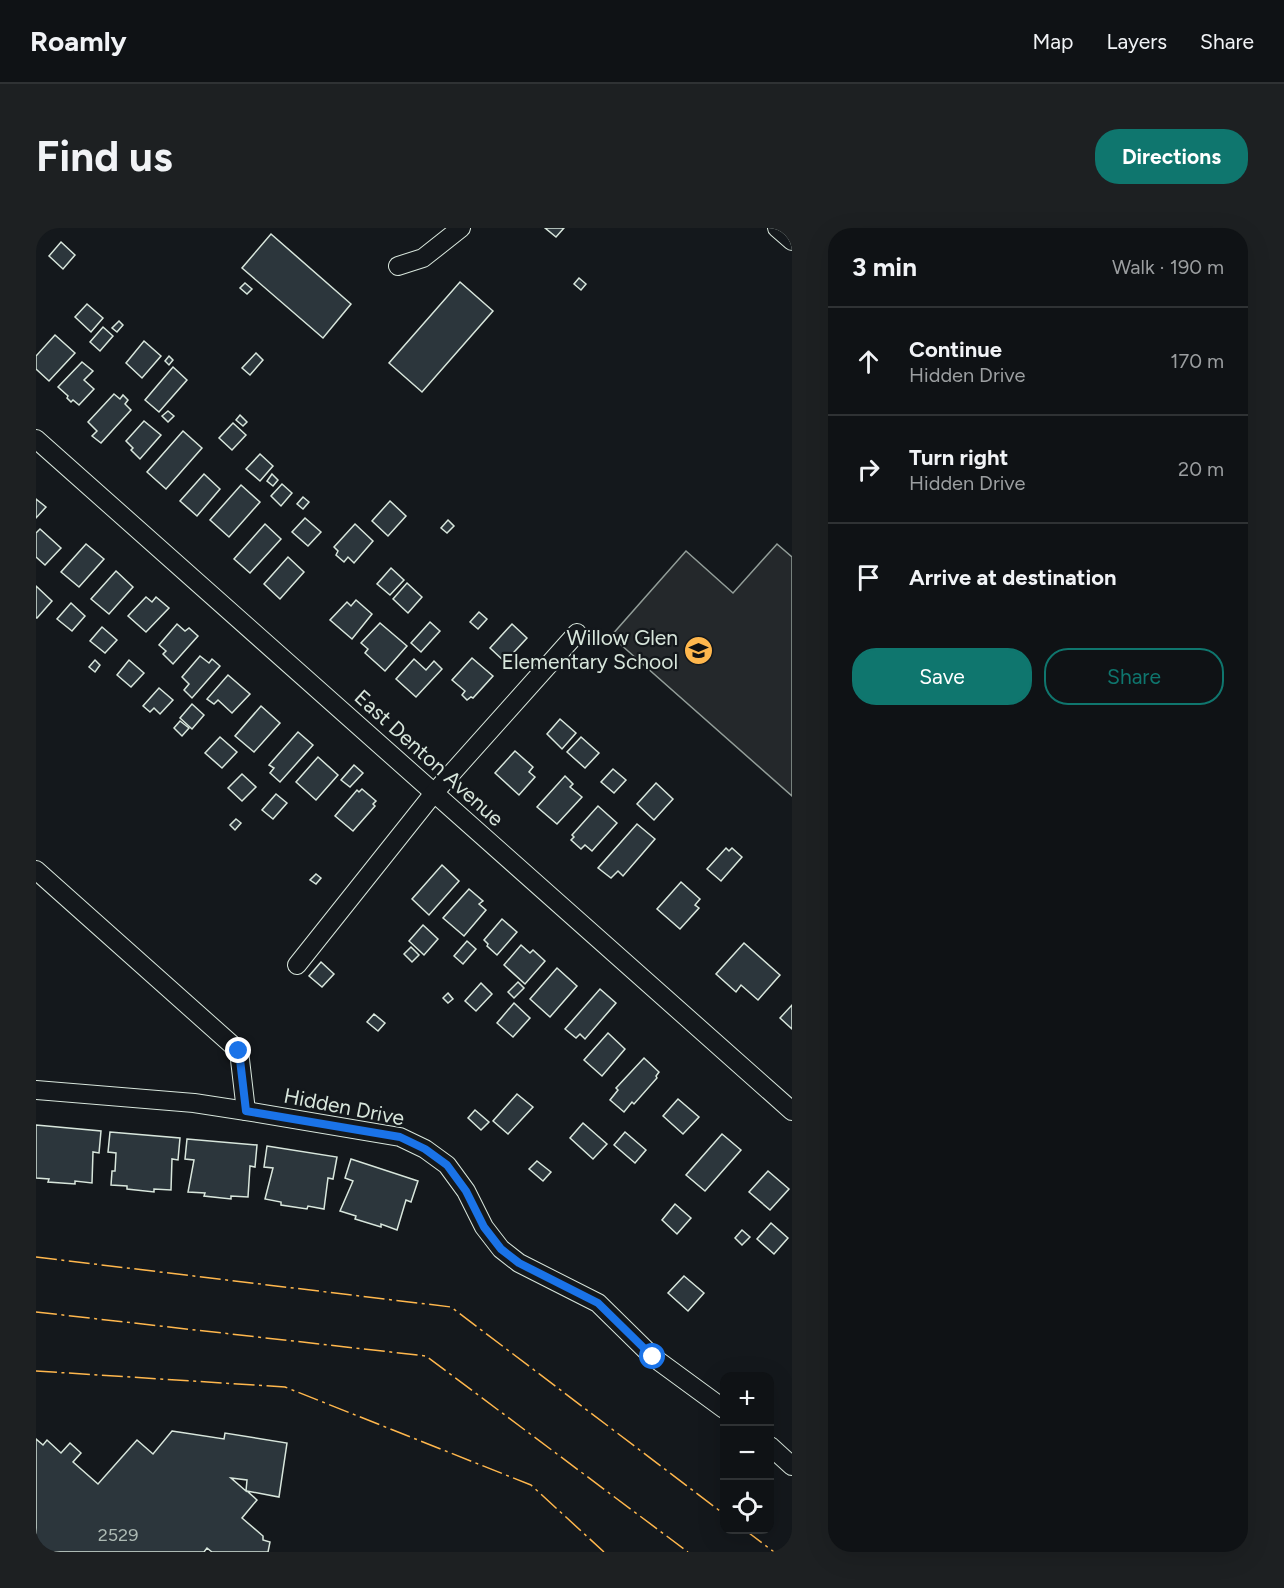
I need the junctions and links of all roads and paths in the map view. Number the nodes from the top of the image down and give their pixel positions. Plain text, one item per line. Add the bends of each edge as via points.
1 (461, 228) edge
2 (777, 228) edge
3 (792, 241) edge
4 (398, 266) dead end
5 (36, 439) edge
6 (577, 633) dead end
7 (434, 793) junction
8 (36, 870) edge
9 (297, 965) dead end
10 (36, 1090) edge
11 (246, 1111) junction
12 (792, 1111) edge
13 (720, 1406) edge
14 (774, 1450) edge
15 (792, 1466) edge

1 - 4 street via 423,258
2 - 3 street
5 - 7 street, East Denton Avenue
6 - 7 street
7 - 9 street
7 - 12 street, East Denton Avenue
8 - 11 street via 239,1051
10 - 11 street, Hidden Drive
11 - 13 street, Hidden Drive via 400,1137 425,1149 447,1165 501,1249 519,1263 598,1303 653,1357
14 - 15 street

